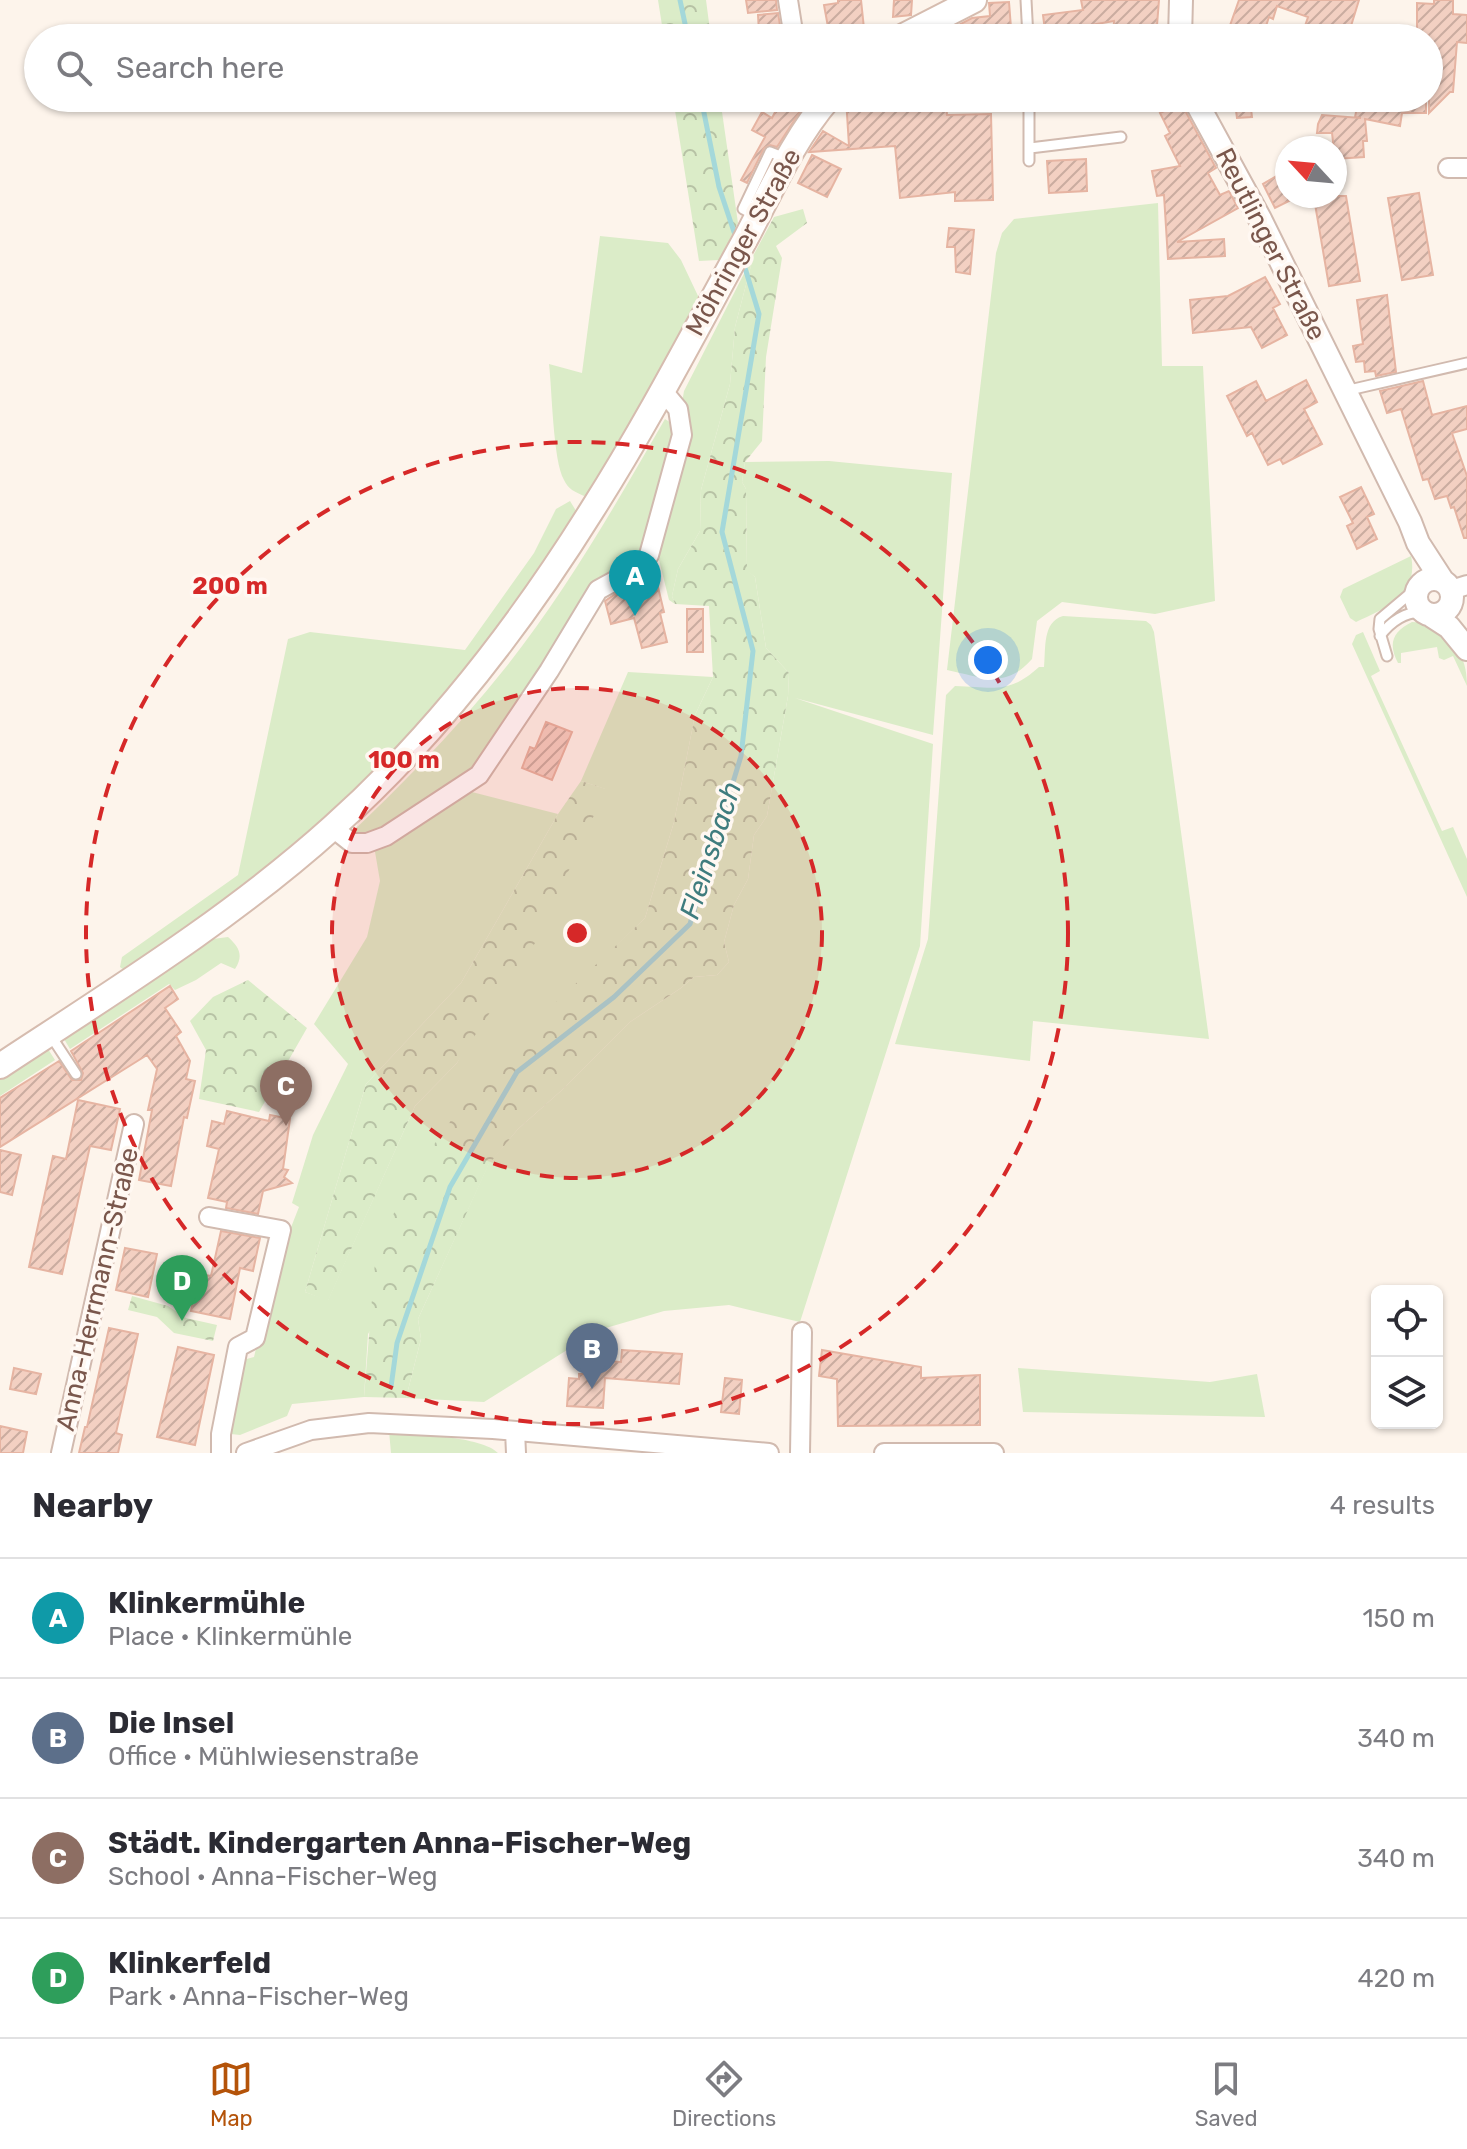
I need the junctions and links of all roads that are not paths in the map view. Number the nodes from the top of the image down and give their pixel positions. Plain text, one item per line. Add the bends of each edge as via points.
1 (788, 0) edge
2 (974, 0) edge
3 (1026, 0) edge
4 (1181, 0) edge
5 (792, 24) edge
6 (927, 24) edge
7 (1027, 24) edge
8 (1180, 24) edge
9 (812, 112) edge
10 (1029, 112) edge
11 (1202, 112) edge
12 (1121, 137) dead end
13 (1030, 148) junction
14 (1029, 161) dead end
15 (1467, 363) edge
16 (662, 390) junction
17 (1345, 391) junction
18 (1442, 588) edge
19 (1428, 614) junction
20 (1380, 636) junction
21 (1467, 640) edge
22 (1467, 649) edge
23 (1387, 656) dead end
24 (333, 828) junction
25 (50, 1033) junction
26 (0, 1066) edge
27 (76, 1074) dead end
28 (134, 1124) dead end
29 (209, 1217) dead end
30 (802, 1332) dead end
31 (515, 1431) junction
32 (265, 1450) edge
33 (61, 1453) edge
34 (221, 1453) edge
35 (246, 1453) edge
36 (516, 1453) edge
37 (769, 1453) edge
38 (800, 1453) edge
39 (884, 1453) edge
40 (994, 1453) edge

1 - 5 street
2 - 6 main road
3 - 7 lane
4 - 8 street
9 - 16 main road, Möhringer Straße
10 - 13 lane
11 - 17 street, Reutlinger Straße
12 - 13 lane
13 - 14 lane
15 - 17 lane
16 - 24 main road, Möhringer Straße via 522,617 459,699
16 - 24 street via 678,409 682,435 649,555 640,567 598,590 479,775 367,843 352,843
17 - 18 street, Reutlinger Straße via 1418,543 1422,577
18 - 19 street via 1447,611
18 - 19 street via 1415,599
18 - 20 lane via 1386,612
18 - 21 street, Reutlinger Straße
19 - 20 lane via 1403,617
19 - 22 street via 1449,627
20 - 23 lane
24 - 25 main road, Möhringer Straße via 219,918
25 - 26 main road, Möhringer Straße
25 - 27 lane
28 - 33 street, Anna-Herrmann-Straße
29 - 34 street via 281,1230 255,1338 238,1347
30 - 38 street
31 - 32 street via 369,1423 311,1430
31 - 36 street
31 - 37 street
32 - 35 street
39 - 40 street

